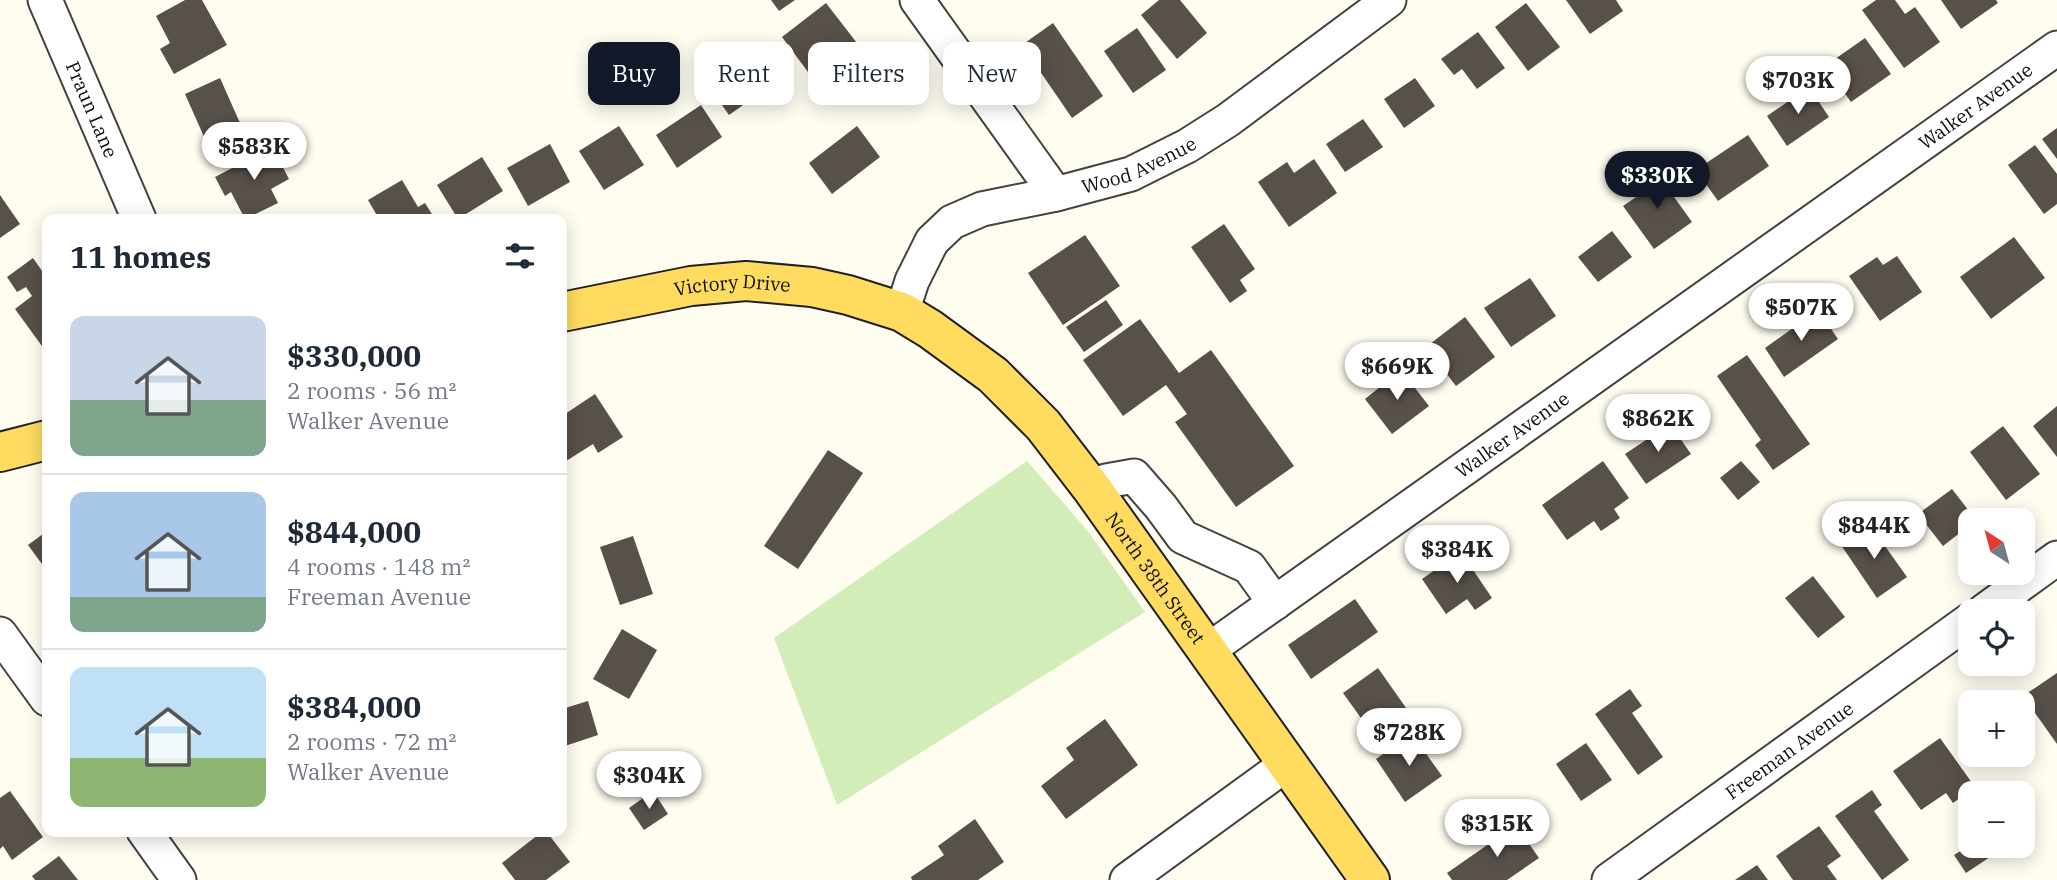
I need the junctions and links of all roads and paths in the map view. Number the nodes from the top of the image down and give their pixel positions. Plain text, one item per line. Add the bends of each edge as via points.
1 (45, 0) edge
2 (917, 0) edge
3 (1388, 0) edge
4 (2057, 48) edge
5 (1056, 194) junction
6 (137, 214) edge
7 (567, 311) edge
8 (902, 312) junction
9 (42, 441) edge
10 (0, 452) edge
11 (1093, 490) junction
12 (1158, 503) junction
13 (1123, 533) junction
14 (2057, 558) edge
15 (2001, 599) edge
16 (1275, 603) junction
17 (1958, 629) edge
18 (0, 634) edge
19 (1207, 651) junction
20 (42, 692) edge
21 (1288, 762) junction
22 (148, 837) edge
23 (179, 880) edge
24 (1127, 880) edge
25 (1370, 880) edge
26 (1609, 880) edge

1 - 6 street, Praun Lane
2 - 5 street
3 - 5 street, Wood Avenue via 1187,146 1131,174
4 - 16 street, Walker Avenue
5 - 8 street, Wood Avenue via 982,209 953,222 932,241
7 - 8 main road, Victory Drive via 691,286 746,281 812,287
8 - 11 main road, North 38th Street via 993,375 1043,425
9 - 10 main road
11 - 12 street via 1105,481 1134,476
11 - 13 main road, North 38th Street
12 - 13 street
12 - 16 street via 1183,537 1250,567
13 - 19 main road, North 38th Street
14 - 15 street
16 - 19 street, Walker Avenue
17 - 26 street, Freeman Avenue
18 - 20 street
19 - 21 main road, North 38th Street
21 - 24 street
21 - 25 main road, North 38th Street
22 - 23 street

